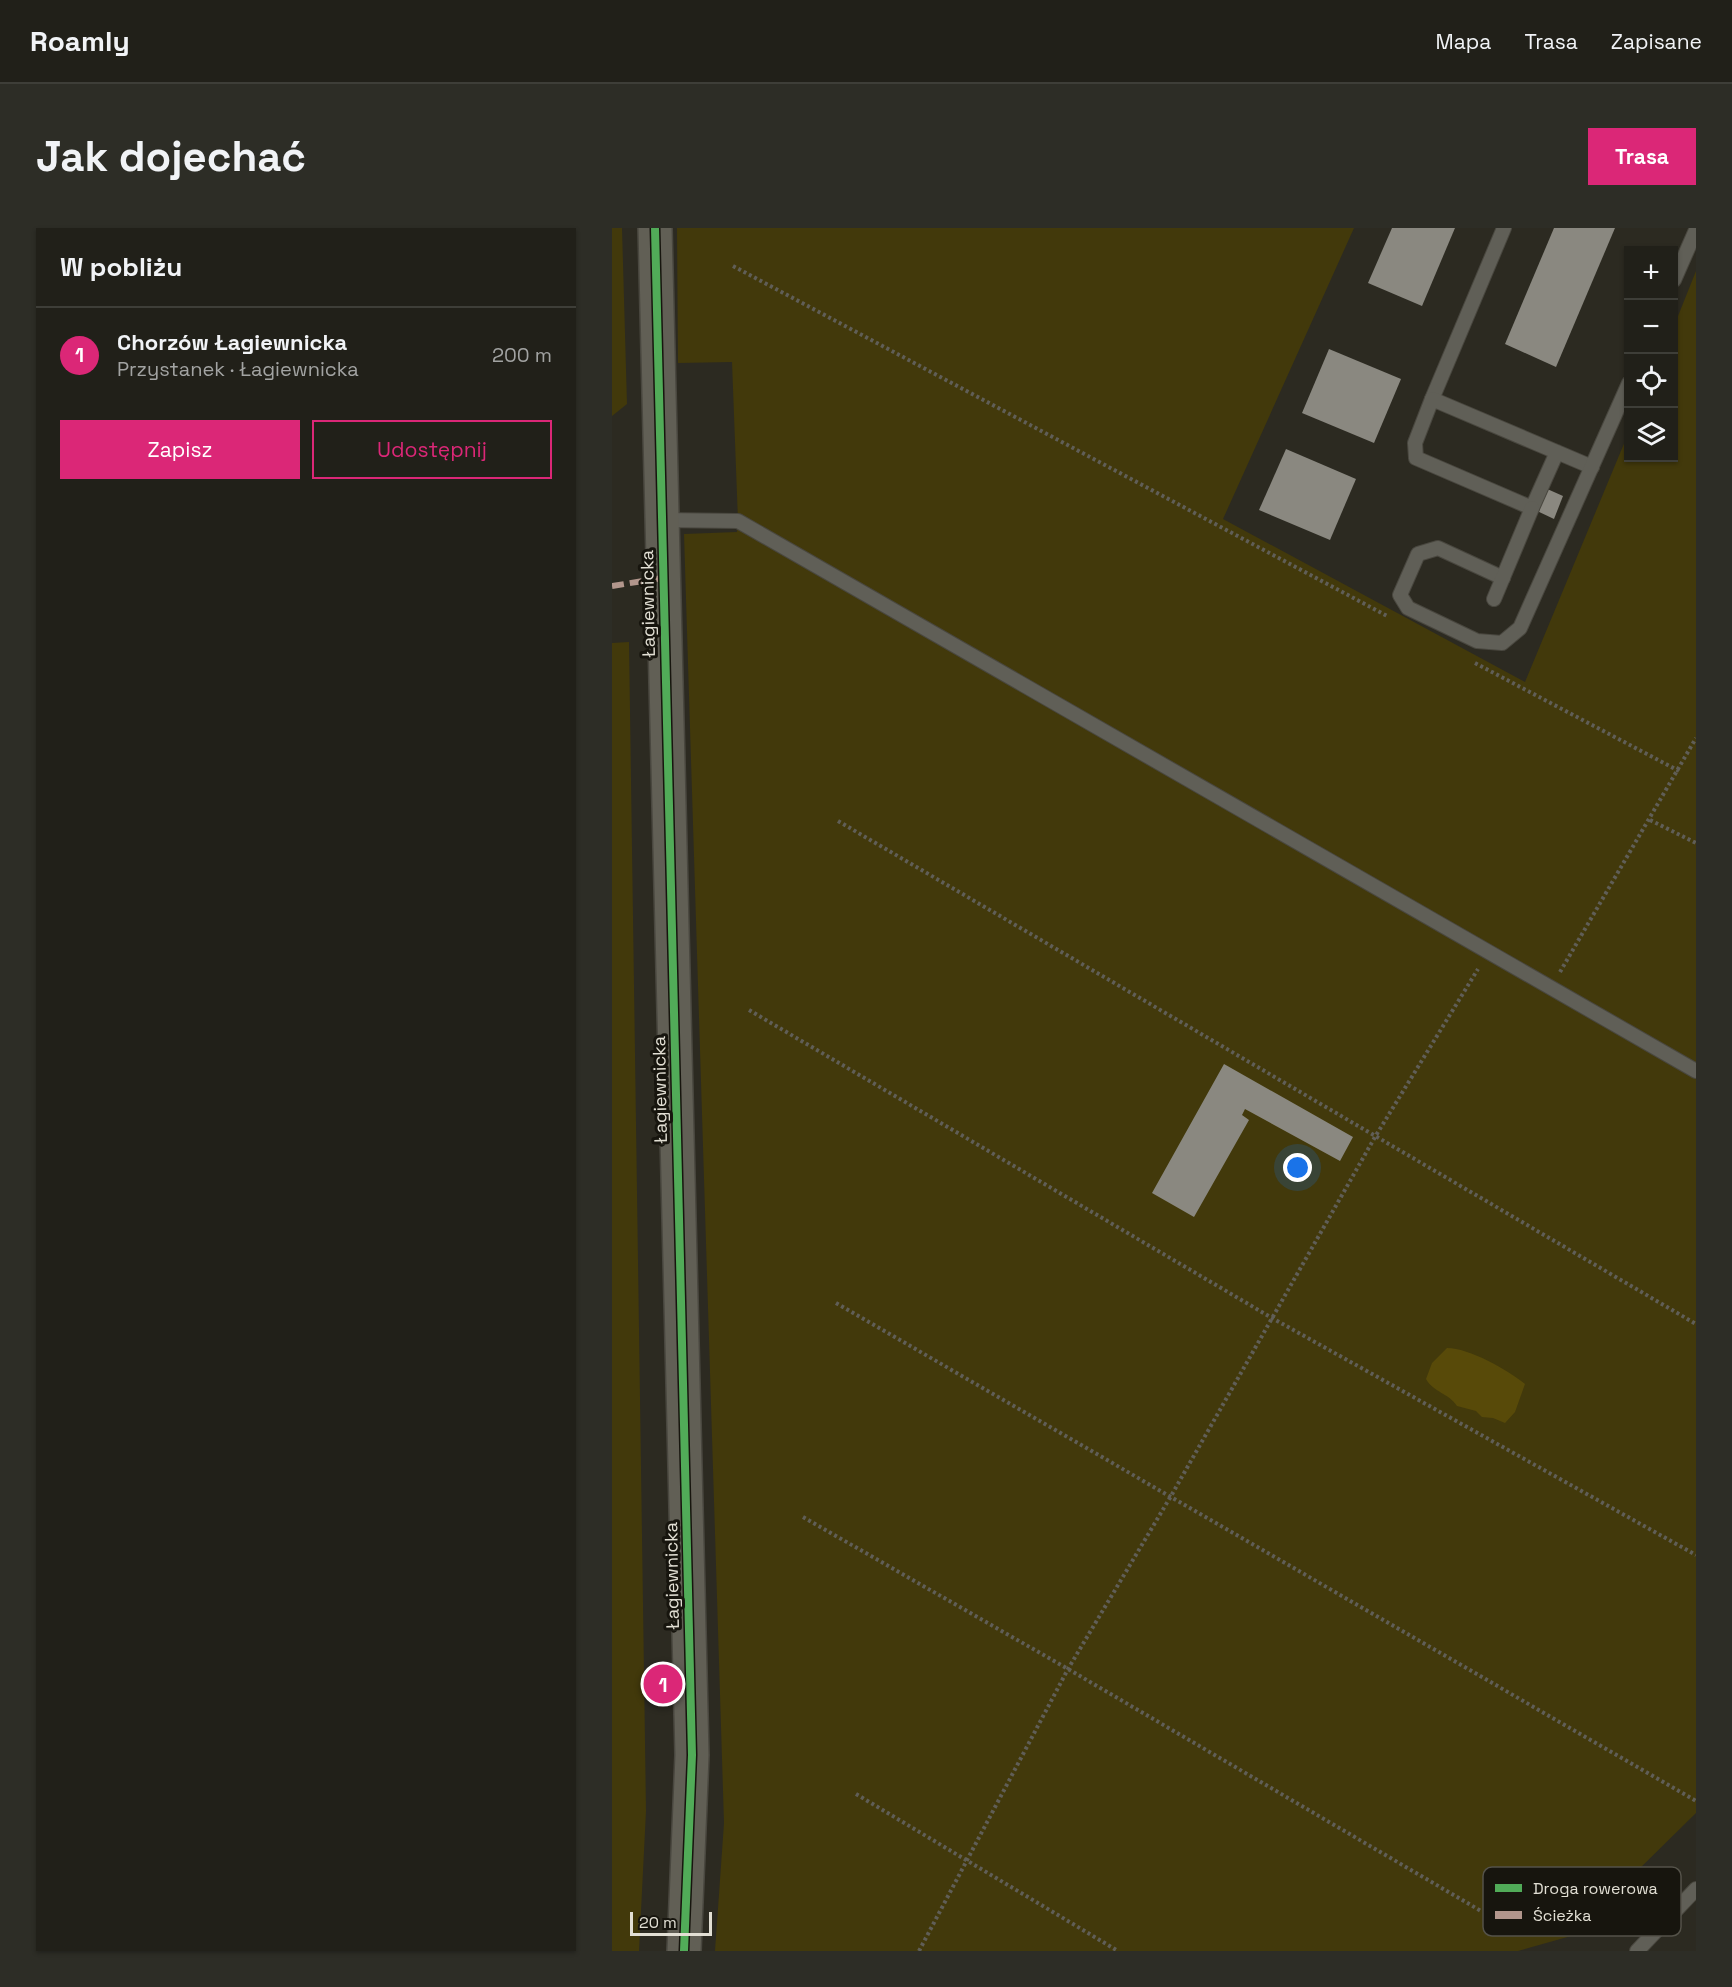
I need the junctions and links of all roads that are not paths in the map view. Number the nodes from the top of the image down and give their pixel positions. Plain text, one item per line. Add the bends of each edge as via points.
1 (655, 228) edge
2 (1504, 228) edge
3 (1696, 230) edge
4 (1678, 271) edge
5 (1624, 394) edge
6 (1432, 399) junction
7 (1557, 452) junction
8 (1592, 467) junction
9 (1532, 508) junction
10 (662, 520) junction
11 (1503, 578) junction
12 (1494, 599) dead end
13 (1696, 1071) edge
14 (1696, 1889) edge
15 (1681, 1905) edge
16 (1651, 1936) edge
17 (684, 1951) edge
18 (1637, 1951) edge

1 - 10 street, Łagiewnicka
2 - 6 lane
3 - 4 lane
5 - 8 lane
6 - 7 lane
6 - 9 lane via 1415,443 1416,458
7 - 8 lane
7 - 9 lane
8 - 11 lane via 1521,628 1502,644 1477,641 1408,608 1400,595 1418,554 1438,548
9 - 11 lane
10 - 13 lane via 738,521
10 - 17 street, Łagiewnicka via 692,1755
11 - 12 lane
14 - 15 lane
16 - 18 lane

